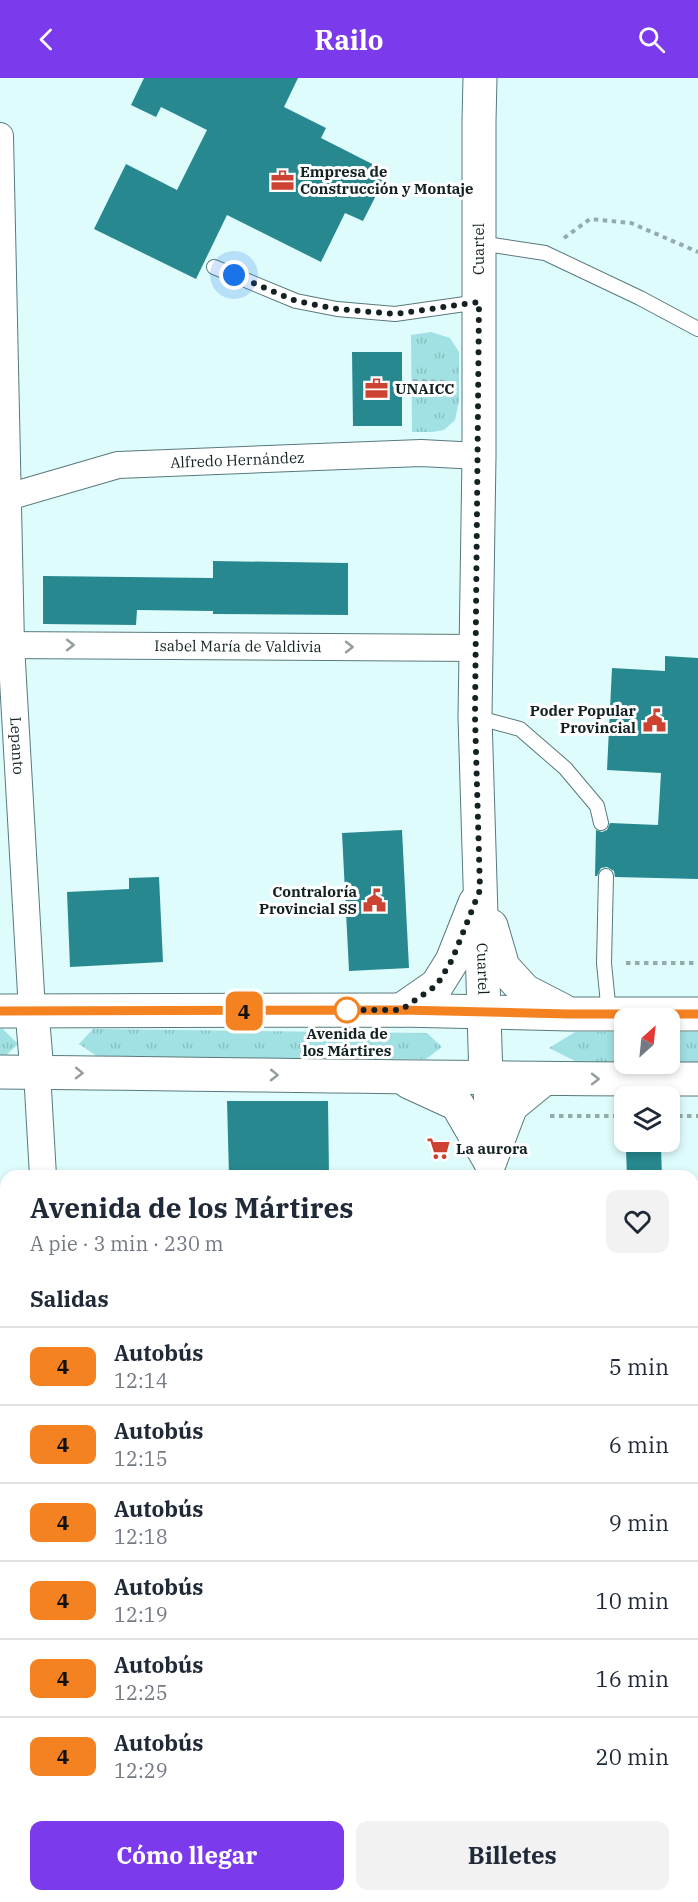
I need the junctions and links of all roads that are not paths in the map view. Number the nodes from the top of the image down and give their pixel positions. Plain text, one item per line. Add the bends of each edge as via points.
1 (480, 78) edge
2 (0, 136) edge
3 (479, 243) junction
4 (214, 267) dead end
5 (479, 302) junction
6 (698, 329) edge
7 (479, 456) junction
8 (4, 499) edge
9 (6, 645) edge
10 (476, 648) junction
11 (475, 717) junction
12 (601, 823) dead end
13 (606, 876) dead end
14 (480, 890) junction
15 (401, 1010) junction
16 (16, 1011) edge
17 (483, 1011) junction
18 (568, 1014) junction
19 (609, 1014) junction
20 (698, 1014) edge
21 (0, 1072) edge
22 (37, 1072) junction
23 (397, 1076) junction
24 (486, 1079) junction
25 (544, 1079) junction
26 (698, 1079) edge
27 (491, 1168) edge
28 (43, 1170) edge

1 - 3 main road, Cuartel
2 - 8 street, Lepanto
3 - 5 main road, Cuartel
3 - 6 lane via 545,253
4 - 5 lane via 296,301 337,309 395,314
5 - 7 main road, Cuartel
7 - 8 street, Alfredo Hernández via 421,453 118,465
7 - 10 main road, Cuartel
8 - 9 street, Lepanto
9 -> 10 street, Isabel María de Valdivia
9 - 16 street, Lepanto
10 - 11 main road, Cuartel
11 - 12 lane via 520,729 572,776 597,806
11 - 14 main road, Cuartel
13 - 19 lane via 604,963
14 - 15 main road via 452,960 437,985
14 - 17 main road, Cuartel
14 - 18 main road via 503,967 525,991
15 - 16 main road
15 - 17 main road
16 - 22 main road, Lepanto
17 - 18 main road
17 - 24 main road, Cuartel
18 - 19 main road
19 - 20 main road
21 - 22 main road
22 -> 23 main road
22 - 28 street, Lepanto
23 - 24 main road
23 - 27 main road via 457,1104
24 - 25 main road
24 - 27 street, Cuartel
25 -> 26 main road
25 - 27 main road via 511,1106

